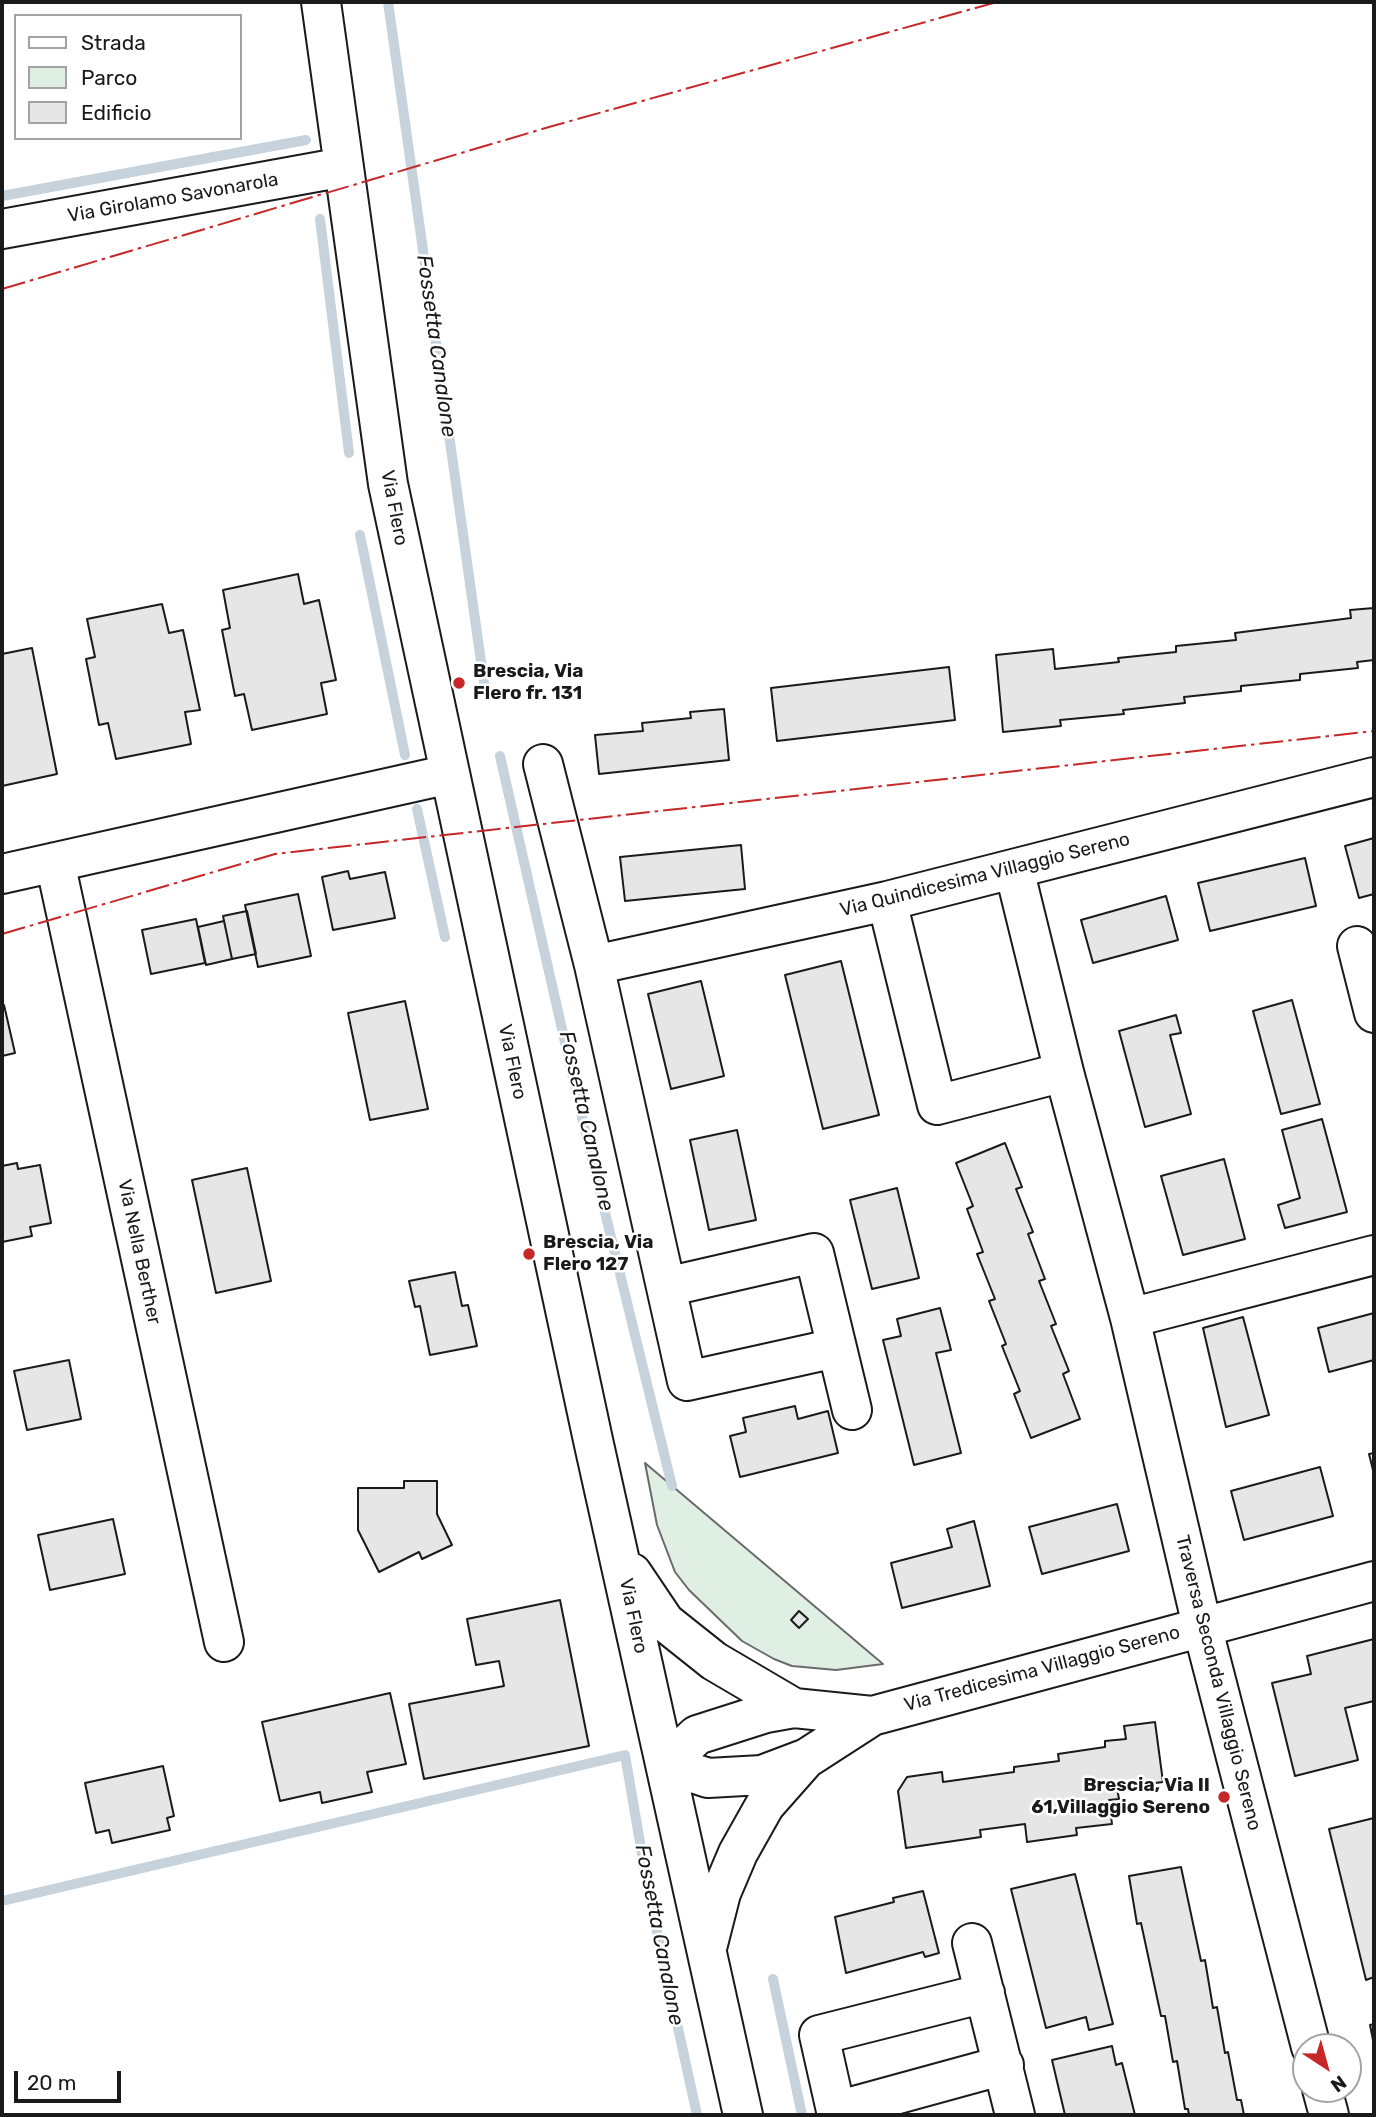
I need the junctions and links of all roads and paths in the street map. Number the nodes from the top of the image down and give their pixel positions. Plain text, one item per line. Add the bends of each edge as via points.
1 (321, 2) edge
2 (344, 167) junction
3 (2, 229) edge
4 (543, 764) dead end
5 (450, 774) junction
6 (1374, 777) edge
7 (55, 862) junction
8 (1014, 869) junction
9 (2, 874) edge
10 (887, 901) junction
11 (1357, 946) dead end
12 (594, 965) junction
13 (1374, 1013) edge
14 (1064, 1072) junction
15 (1374, 1255) edge
16 (666, 1287) junction
17 (1130, 1318) junction
18 (836, 1348) junction
19 (852, 1410) dead end
20 (619, 1551) junction
21 (1374, 1581) edge
22 (1202, 1626) junction
23 (224, 1642) dead end
24 (794, 1707) junction
25 (872, 1716) junction
26 (807, 1758) junction
27 (666, 1764) junction
28 (972, 1943) dead end
29 (706, 1953) junction
30 (985, 1993) junction
31 (1307, 2033) edge
32 (1004, 2065) junction
33 (836, 2113) edge
34 (743, 2115) edge
35 (1015, 2115) edge

1 - 2 street, Via Flero
2 - 3 street, Via Girolamo Savonarola
2 - 5 street, Via Flero via 388,484
4 - 12 street
5 - 7 street
5 - 20 street, Via Flero
6 - 8 street, Via Quindicesima Villaggio Sereno
7 - 9 street
7 - 23 street, Via Nella Berther
8 - 10 street, Via Quindicesima Villaggio Sereno
8 - 14 street, Traversa Seconda Villaggio Sereno
10 - 12 street, Via Quindicesima Villaggio Sereno
10 - 14 street via 937,1105
11 - 13 street
12 - 16 street
14 - 17 street, Traversa Seconda Villaggio Sereno
15 - 17 street
16 - 18 street via 687,1381
16 - 18 street via 814,1253
17 - 22 street, Traversa Seconda Villaggio Sereno
18 - 19 street
20 - 24 street, Via Tredicesima Villaggio Sereno via 664,1622 714,1661
20 - 27 street, Via Flero
21 - 22 street, Via Tredicesima Villaggio Sereno
22 - 25 street, Via Tredicesima Villaggio Sereno
22 - 31 street, Traversa Seconda Villaggio Sereno
24 - 25 street, Via Tredicesima Villaggio Sereno
24 - 27 street, Via Tredicesima Villaggio Sereno via 697,1735
25 - 26 street, Via Tredicesima Villaggio Sereno
26 - 27 street, Via Tredicesima Villaggio Sereno via 762,1775 740,1777 708,1778
26 - 29 street, Via Tredicesima Villaggio Sereno via 765,1805 738,1853 721,1893
27 - 29 street, Via Flero
28 - 30 street
29 - 34 street, Via Flero
30 - 32 street
30 - 33 street via 819,2035
32 - 33 street
32 - 35 street

